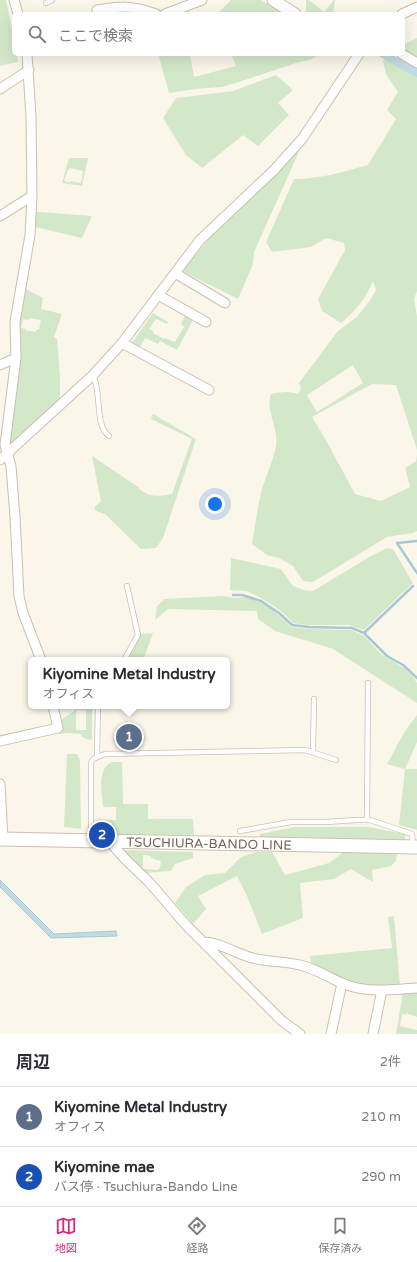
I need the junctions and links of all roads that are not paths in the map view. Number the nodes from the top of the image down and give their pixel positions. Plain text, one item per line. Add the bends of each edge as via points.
1 (14, 0) edge
2 (52, 0) edge
3 (202, 0) edge
4 (273, 0) edge
5 (46, 3) dead end
6 (417, 7) edge
7 (97, 10) dead end
8 (17, 12) edge
9 (150, 12) edge
10 (170, 12) edge
11 (292, 12) edge
12 (405, 13) edge
13 (27, 56) edge
14 (358, 56) edge
15 (405, 56) edge
16 (417, 63) edge
17 (29, 70) junction
18 (0, 89) edge
19 (32, 196) junction
20 (0, 216) edge
21 (175, 273) junction
22 (158, 295) junction
23 (225, 302) dead end
24 (206, 322) dead end
25 (122, 343) junction
26 (16, 358) junction
27 (0, 365) edge
28 (93, 375) junction
29 (209, 390) dead end
30 (109, 436) dead end
31 (3, 456) edge
32 (127, 586) dead end
33 (40, 657) edge
34 (126, 657) edge
35 (368, 683) dead end
36 (314, 699) dead end
37 (54, 709) edge
38 (98, 709) edge
39 (0, 741) edge
40 (313, 752) junction
41 (97, 756) junction
42 (336, 760) dead end
43 (0, 784) edge
44 (367, 820) junction
45 (240, 831) dead end
46 (2, 839) edge
47 (91, 841) junction
48 (109, 841) junction
49 (415, 847) edge
50 (203, 942) junction
51 (342, 983) junction
52 (417, 988) edge
53 (382, 990) junction
54 (300, 1034) edge
55 (331, 1034) edge
56 (373, 1034) edge

1 - 8 street
2 - 5 lane
3 - 10 street
4 - 11 street
6 - 12 street
7 - 9 street via 131,6
13 - 17 street
14 - 21 street via 302,140 200,240
15 - 16 street
17 - 18 street
17 - 19 street
19 - 20 street
19 - 26 street via 30,235 15,322
21 - 22 street
21 - 23 street
22 - 24 street
22 - 25 street
25 - 28 street
25 - 29 street
26 - 27 street
26 - 31 street
28 - 30 lane via 97,382 100,418 104,432
28 - 31 street
31 - 33 street via 11,466 23,613
32 - 34 lane via 138,635
35 - 44 lane
36 - 40 lane
37 - 39 street via 58,728
38 - 41 lane
40 - 41 lane via 280,749
40 - 42 lane
41 - 47 lane via 91,763
43 - 46 street
44 - 45 lane via 291,822
44 - 49 lane via 412,834
46 - 47 main road, TSUCHIURA-BANDO LINE
47 - 48 main road, TSUCHIURA-BANDO LINE
48 - 49 main road, TSUCHIURA-BANDO LINE
48 - 50 street
50 - 51 street via 250,957 299,965
50 - 54 street via 282,1021
51 - 53 street via 360,989
51 - 55 street
52 - 53 street
53 - 56 street

